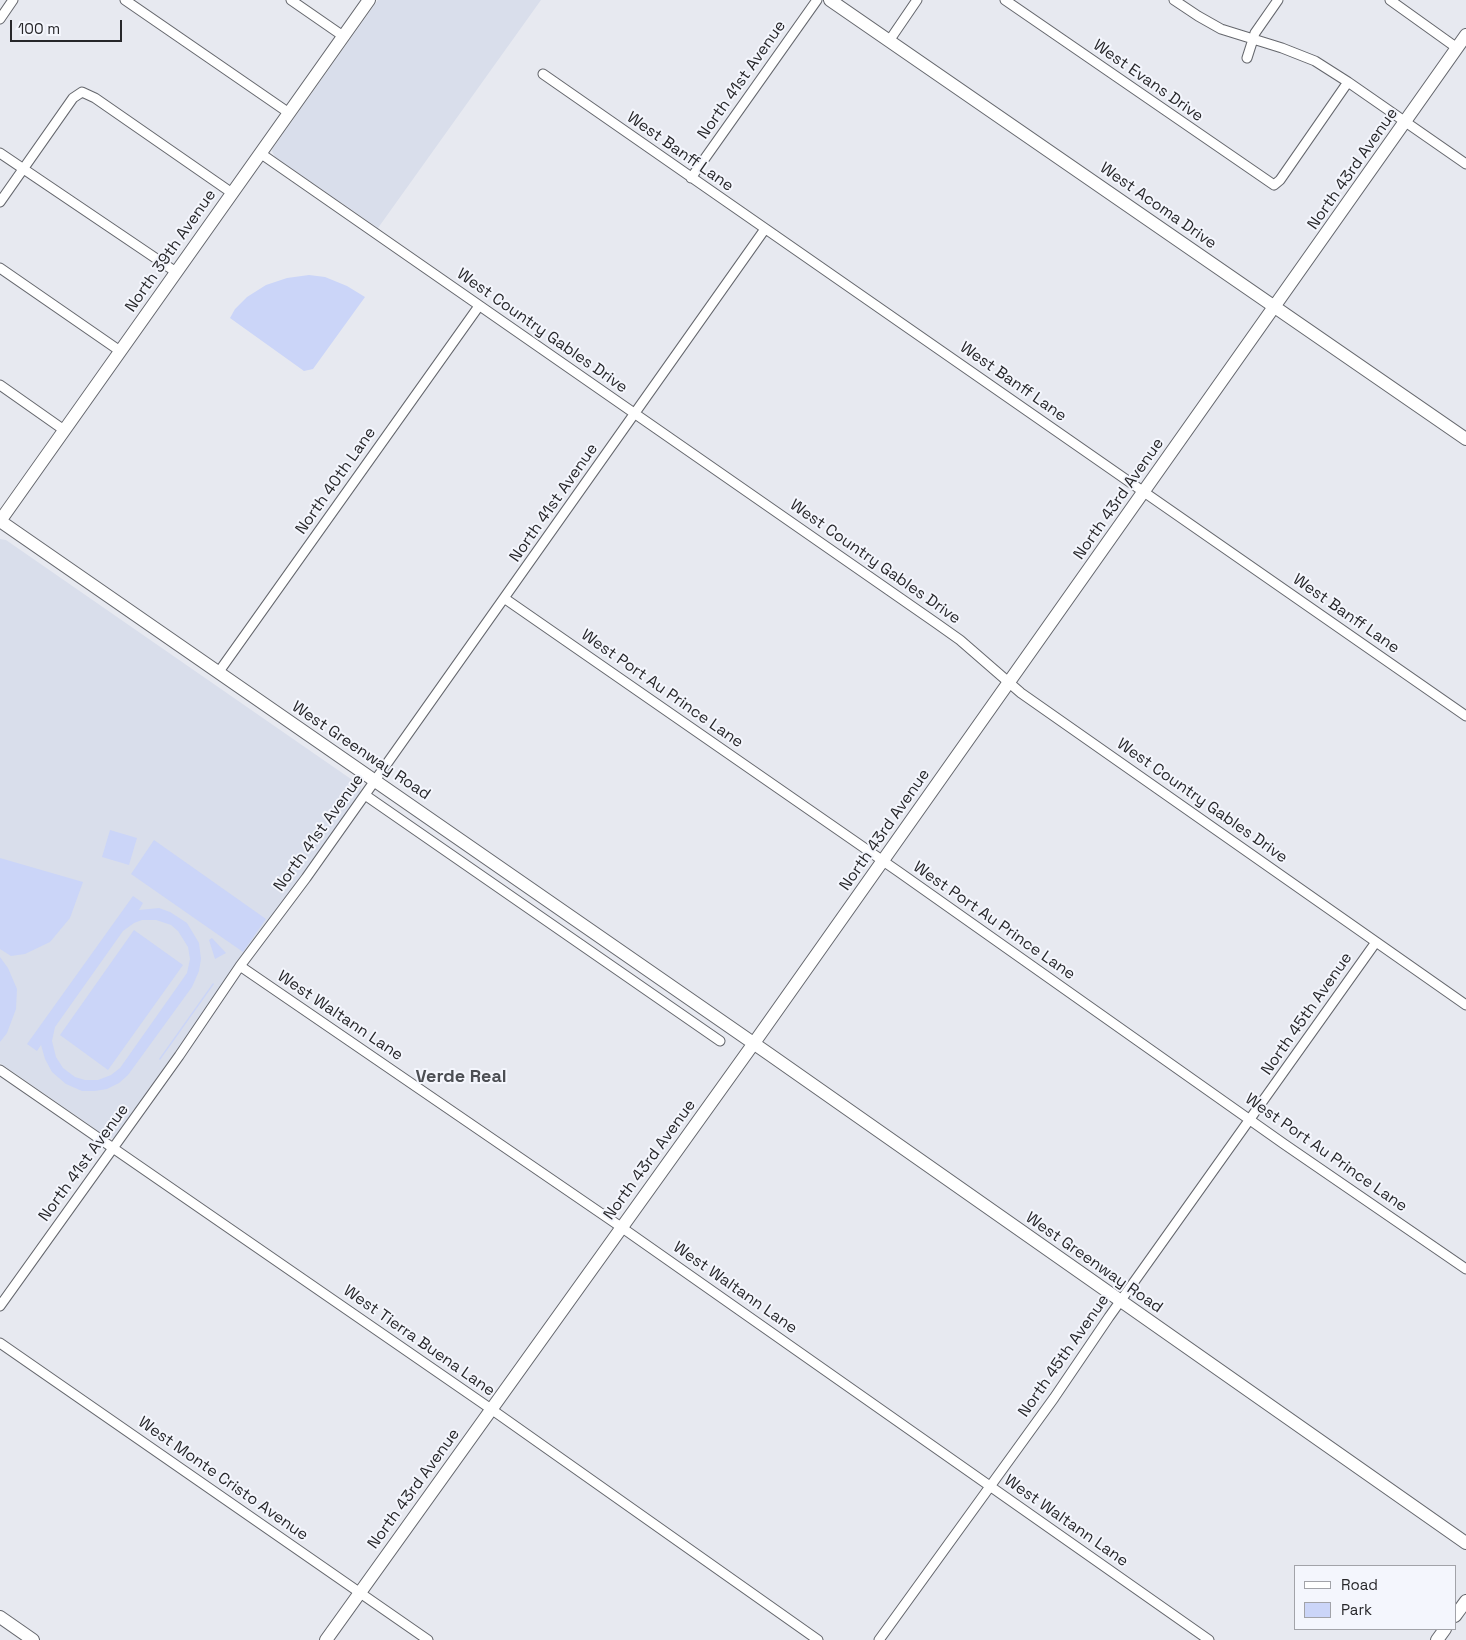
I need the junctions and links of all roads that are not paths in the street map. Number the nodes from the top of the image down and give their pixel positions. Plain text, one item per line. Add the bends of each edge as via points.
1 (13, 0) edge
2 (124, 0) edge
3 (292, 0) edge
4 (369, 0) edge
5 (817, 0) edge
6 (830, 0) edge
7 (917, 0) edge
8 (1005, 0) edge
9 (1174, 0) edge
10 (1278, 0) edge
11 (1390, 0) edge
12 (0, 19) edge
13 (1466, 35) edge
14 (344, 36) junction
15 (1252, 40) junction
16 (889, 41) junction
17 (1457, 48) junction
18 (1247, 58) dead end
19 (543, 74) dead end
20 (1348, 82) junction
21 (289, 113) junction
22 (1406, 122) junction
23 (0, 152) edge
24 (260, 153) junction
25 (1466, 164) edge
26 (24, 168) junction
27 (691, 178) junction
28 (232, 192) junction
29 (0, 202) edge
30 (766, 229) junction
31 (0, 268) edge
32 (176, 272) junction
33 (478, 306) junction
34 (1275, 306) junction
35 (120, 351) junction
36 (0, 385) edge
37 (635, 414) junction
38 (64, 430) junction
39 (1466, 439) edge
40 (1144, 491) junction
41 (0, 521) edge
42 (504, 598) junction
43 (218, 673) junction
44 (1009, 683) junction
45 (1466, 716) edge
46 (375, 780) junction
47 (365, 795) junction
48 (883, 861) junction
49 (1376, 942) junction
50 (240, 966) junction
51 (1466, 1005) edge
52 (703, 1008) junction
53 (693, 1023) junction
54 (720, 1041) dead end
55 (754, 1043) junction
56 (0, 1070) edge
57 (1250, 1119) junction
58 (113, 1149) junction
59 (621, 1227) junction
60 (1466, 1269) edge
61 (1120, 1302) junction
62 (0, 1306) edge
63 (0, 1343) edge
64 (491, 1409) junction
65 (990, 1486) junction
66 (1466, 1543) edge
67 (360, 1592) junction
68 (1466, 1601) edge
69 (1456, 1615) edge
70 (0, 1617) edge
71 (1445, 1630) edge
72 (33, 1640) edge
73 (326, 1640) edge
74 (428, 1640) edge
75 (818, 1640) edge
76 (879, 1640) edge
77 (1209, 1640) edge
78 (1437, 1640) edge

1 - 12 street
2 - 21 street
3 - 14 street
4 - 14 main road, North 39th Avenue
5 - 27 street, North 41st Avenue
6 - 16 main road, West Acoma Drive
7 - 16 street
8 - 20 street, West Evans Drive via 1274,185
9 - 15 street via 1221,29
10 - 15 street
11 - 17 street
13 - 17 main road, North 43rd Avenue
14 - 21 main road, North 39th Avenue
15 - 18 street
15 - 20 street via 1315,61
16 - 34 main road, West Acoma Drive
17 - 22 main road, North 43rd Avenue
19 - 27 street, West Banff Lane
20 - 22 street
21 - 24 main road, North 39th Avenue
22 - 25 street
22 - 34 main road, North 43rd Avenue
23 - 26 street
24 - 28 main road, North 39th Avenue
24 - 33 street, West Country Gables Drive
26 - 28 street via 73,98 82,92
26 - 29 street
26 - 32 street
27 - 30 street, West Banff Lane
28 - 32 main road, North 39th Avenue
30 - 37 street, North 41st Avenue
30 - 40 street, West Banff Lane
31 - 35 street
32 - 35 main road, North 39th Avenue
33 - 37 street, West Country Gables Drive
33 - 43 street, North 40th Lane
34 - 39 main road, West Acoma Drive
34 - 40 main road, North 43rd Avenue
35 - 38 main road, North 39th Avenue
36 - 38 street
37 - 42 street, North 41st Avenue
37 - 44 street, West Country Gables Drive via 936,622
38 - 41 main road, North 39th Avenue
40 - 44 main road, North 43rd Avenue
40 - 45 street, West Banff Lane
41 - 43 main road, West Greenway Road
42 - 46 street, North 41st Avenue
42 - 48 street, West Port Au Prince Lane
43 - 46 main road, West Greenway Road
44 - 48 main road, North 43rd Avenue
44 - 49 street, West Country Gables Drive
46 - 47 street, North 41st Avenue
46 - 52 main road, West Greenway Road
47 - 50 street, North 41st Avenue
47 - 53 street
48 - 55 main road, North 43rd Avenue
48 - 57 street, West Port Au Prince Lane
49 - 51 street, West Country Gables Drive
49 - 57 street, North 45th Avenue
50 - 58 street, North 41st Avenue
50 - 59 street, West Waltann Lane
52 - 53 street
52 - 55 main road, West Greenway Road
53 - 54 street
55 - 59 main road, North 43rd Avenue
55 - 61 main road, West Greenway Road
56 - 58 street, West Tierra Buena Lane
57 - 60 street, West Port Au Prince Lane
57 - 61 street, North 45th Avenue
58 - 62 street, North 41st Avenue
58 - 64 street, West Tierra Buena Lane
59 - 64 main road, North 43rd Avenue
59 - 65 street, West Waltann Lane
61 - 65 street, North 45th Avenue
61 - 66 main road, West Greenway Road
63 - 67 street, West Monte Cristo Avenue
64 - 67 main road, North 43rd Avenue
64 - 75 street, West Tierra Buena Lane
65 - 76 street, North 45th Avenue
65 - 77 street, West Waltann Lane
67 - 73 main road, North 43rd Avenue
67 - 74 street, West Monte Cristo Avenue
68 - 69 main road
70 - 72 main road
71 - 78 main road

